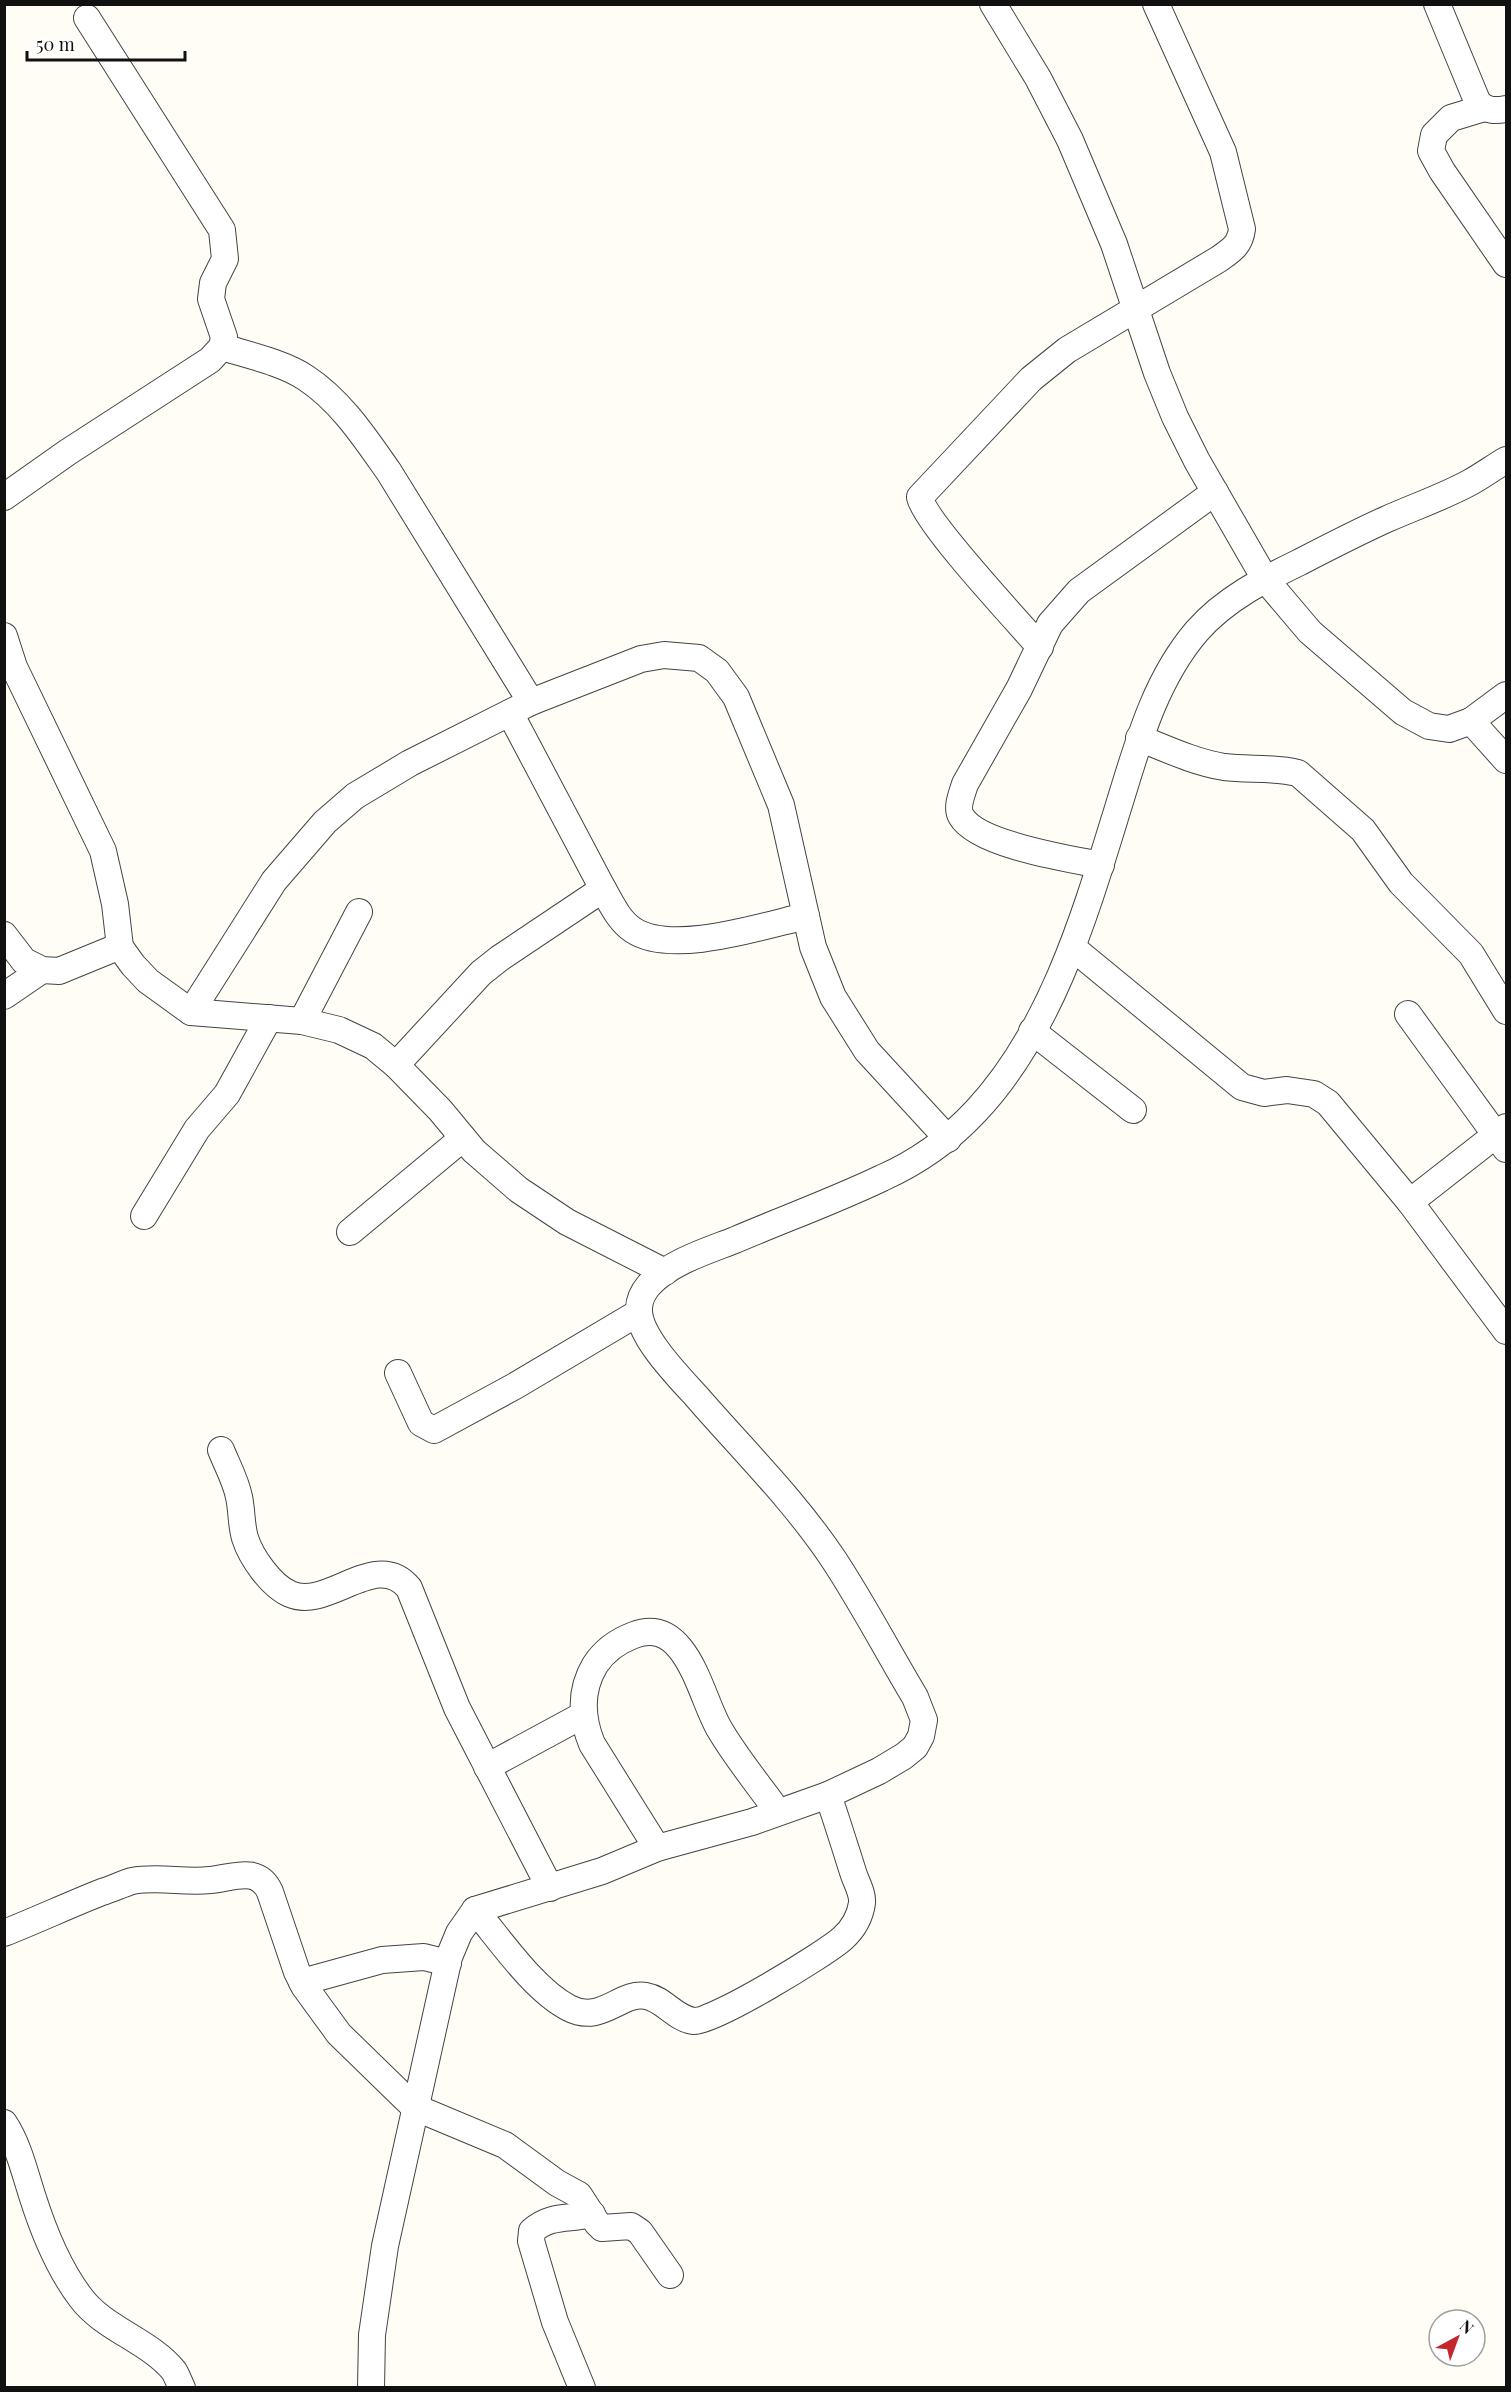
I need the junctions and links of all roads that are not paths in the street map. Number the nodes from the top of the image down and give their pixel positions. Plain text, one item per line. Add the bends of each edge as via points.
1 (993, 4) edge
2 (1156, 4) edge
3 (1437, 4) edge
4 (87, 18) dead end
5 (1495, 109) edge
6 (1506, 264) edge
7 (1137, 309) junction
8 (222, 347) junction
9 (1506, 459) edge
10 (1215, 492) junction
11 (4, 497) edge
12 (1265, 579) junction
13 (4, 636) edge
14 (1040, 647) junction
15 (9, 670) edge
16 (1506, 695) edge
17 (520, 707) junction
18 (1471, 721) junction
19 (1139, 738) junction
20 (1506, 760) edge
21 (1101, 865) junction
22 (603, 889) junction
23 (359, 912) dead end
24 (806, 916) junction
25 (4, 935) edge
26 (120, 946) junction
27 (1073, 948) junction
28 (42, 970) junction
29 (4, 996) edge
30 (1506, 1011) edge
31 (191, 1012) junction
32 (1408, 1014) dead end
33 (269, 1018) junction
34 (302, 1021) junction
35 (1032, 1031) junction
36 (396, 1065) junction
37 (1133, 1110) dead end
38 (1503, 1137) edge
39 (463, 1138) junction
40 (948, 1139) junction
41 (1410, 1202) junction
42 (144, 1216) dead end
43 (350, 1232) dead end
44 (665, 1272) junction
45 (638, 1313) junction
46 (1506, 1331) edge
47 (398, 1372) dead end
48 (221, 1450) dead end
49 (584, 1715) junction
50 (487, 1767) junction
51 (828, 1795) junction
52 (778, 1812) junction
53 (657, 1848) junction
54 (550, 1888) junction
55 (476, 1910) junction
56 (4, 1933) edge
57 (448, 1963) junction
58 (302, 1982) junction
59 (414, 2107) junction
60 (4, 2123) edge
61 (592, 2214) junction
62 (670, 2275) dead end
63 (182, 2388) edge
64 (371, 2388) edge
65 (582, 2388) edge

1 - 7 street via 1070,140
2 - 7 street via 1223,152 1242,229 1234,249
3 - 5 street via 1471,91 1478,103
4 - 8 street via 222,230 225,260 213,283 211,299 224,337
5 - 6 street via 1451,118 1434,135 1431,152
7 - 10 street via 1175,417
7 - 14 street via 1067,350 1031,380 920,497 938,527
8 - 11 street via 210,360
8 - 17 street via 305,377 337,404 363,435 389,472
9 - 12 street via 1468,484
10 - 12 street
10 - 14 street via 1079,591 1050,624
12 - 18 street via 1310,632 1403,712 1429,726 1449,729
12 - 19 street via 1226,604 1198,629 1158,693
13 - 15 street
14 - 21 street via 965,784 961,816 974,828 1020,849
15 - 26 street via 103,851
16 - 18 street
17 - 22 street
17 - 24 street via 641,659 664,655 699,658 717,671 736,696 781,805
17 - 31 street via 410,763 355,796 325,822 274,881
18 - 20 street
19 - 21 street
19 - 30 street via 1220,766 1298,773 1363,830 1401,883 1471,954
21 - 27 street
22 - 24 street via 632,929 648,938 669,941 712,937
22 - 36 street via 481,974
23 - 34 street
24 - 40 street via 813,947 833,997 862,1042
25 - 28 street via 24,961
26 - 28 street via 59,971
26 - 31 street via 148,981
27 - 35 street
27 - 41 street via 1242,1087 1264,1093 1287,1090 1314,1094 1328,1102
28 - 29 street
31 - 33 street
32 - 38 street
33 - 34 street
33 - 42 street via 227,1094 197,1129
34 - 36 street via 339,1030 373,1046
35 - 37 street
35 - 40 street via 1009,1069
36 - 39 street
38 - 41 street
39 - 43 street
39 - 44 street via 519,1190 567,1222
40 - 44 street via 884,1178 697,1255
41 - 46 street
44 - 45 street via 645,1290
45 - 47 street via 434,1430 421,1423
45 - 51 street via 666,1362 775,1483 833,1558 915,1697 924,1720 915,1747 879,1771
48 - 50 street via 240,1497 245,1538 273,1582 290,1594 301,1596 317,1596 379,1575 395,1576 410,1588 457,1708
49 - 50 street
49 - 52 street via 584,1691 589,1676 612,1645 640,1632 670,1640 693,1667 718,1728
49 - 53 street via 592,1744
50 - 54 street
51 - 52 street
51 - 55 street via 862,1900 859,1919 843,1939 747,2000 701,2020 692,2021 661,2002 635,1995 608,2009 588,2013 571,2010 548,1995
52 - 53 street
53 - 54 street
54 - 55 street
55 - 57 street via 459,1934
56 - 58 street via 131,1882 161,1878 203,1881 247,1875 266,1882
57 - 58 street via 424,1957 382,1960
57 - 59 street
58 - 59 street via 339,2034
59 - 61 street via 505,2145 579,2195
59 - 64 street via 385,2246 372,2335
60 - 63 street via 13,2136 59,2263 82,2299 116,2330 174,2371
61 - 62 street via 602,2228 631,2226 640,2232
61 - 65 street via 540,2224 532,2231 531,2241 555,2322

